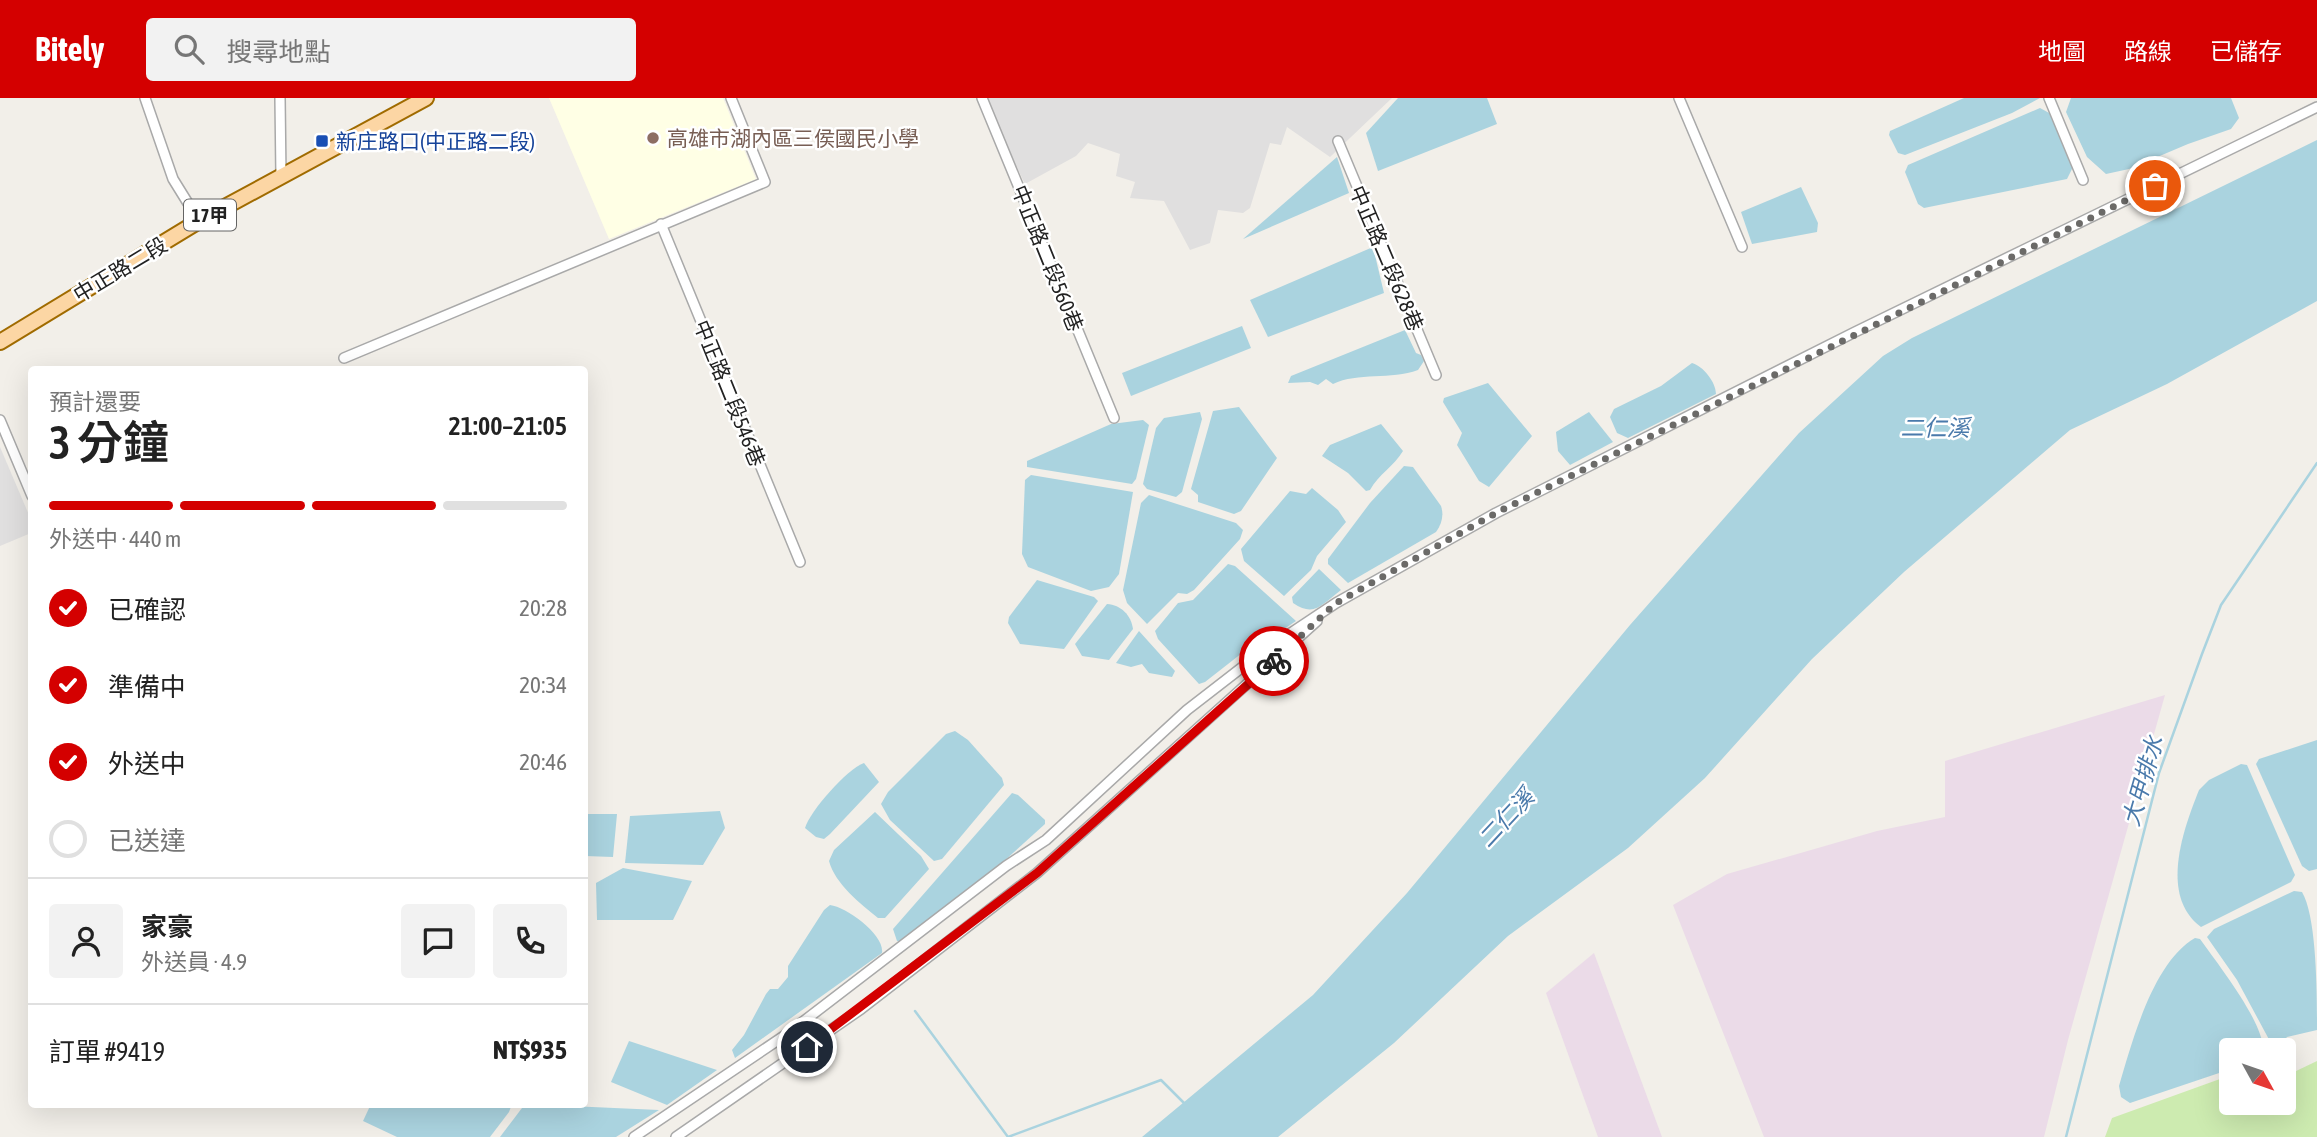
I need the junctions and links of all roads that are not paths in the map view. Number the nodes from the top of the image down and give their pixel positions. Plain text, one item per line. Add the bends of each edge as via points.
1 (145, 98) edge
2 (280, 98) edge
3 (426, 98) edge
4 (731, 98) edge
5 (982, 98) edge
6 (1679, 98) edge
7 (2049, 98) edge
8 (2317, 107) edge
9 (1338, 141) dead end
10 (281, 177) junction
11 (2083, 180) dead end
12 (199, 221) junction
13 (661, 224) junction
14 (1742, 247) dead end
15 (0, 342) edge
16 (344, 358) dead end
17 (1436, 375) dead end
18 (1114, 418) dead end
19 (0, 420) edge
20 (28, 486) edge
21 (800, 562) dead end
22 (1336, 603) junction
23 (635, 1137) edge
24 (676, 1137) edge

1 - 12 street via 173,179
2 - 10 street
3 - 10 main road, 中正路二段 / 17甲
4 - 13 street via 765,182
5 - 18 street, 中正路二段560巷
6 - 14 street
7 - 11 street
8 - 22 street via 1521,500
9 - 17 street, 中正路二段628巷
10 - 12 main road, 中正路二段 / 17甲
12 - 15 main road, 中正路二段 / 17甲
13 - 16 street
13 - 21 street, 中正路二段546巷
19 - 20 street
22 - 23 street via 1187,710 1046,840 787,1034
22 - 24 street via 1037,873 861,1009

